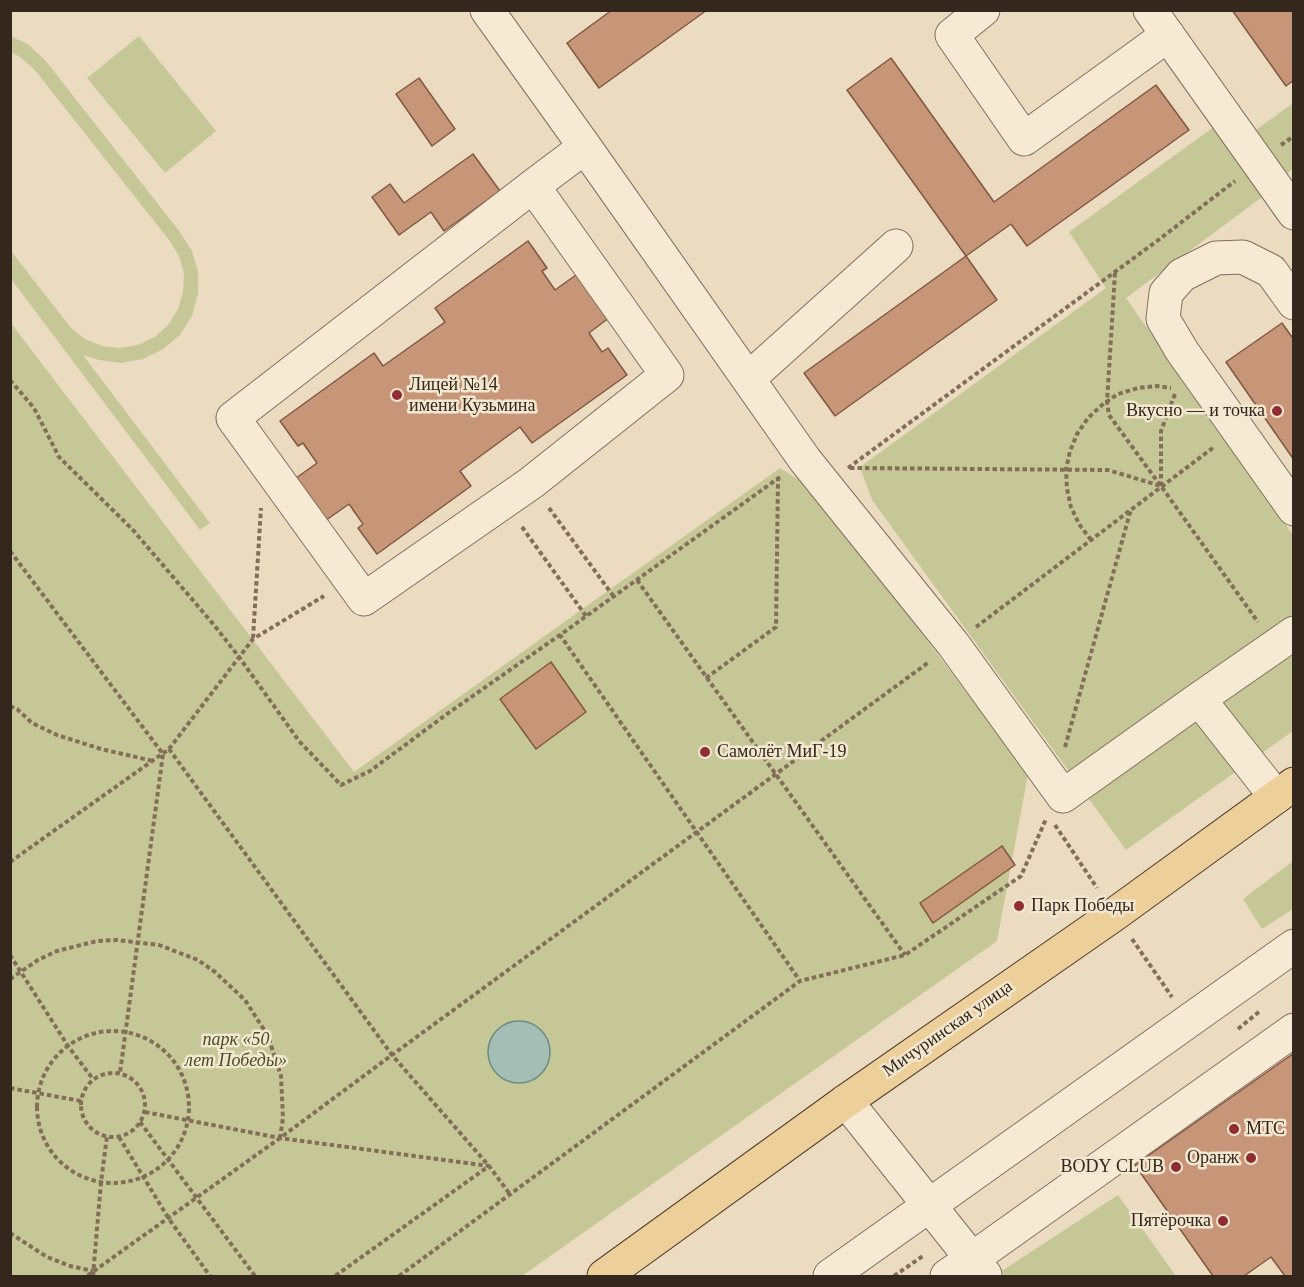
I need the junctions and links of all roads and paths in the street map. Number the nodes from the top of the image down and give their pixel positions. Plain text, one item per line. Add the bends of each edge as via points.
1 (487, 10) edge
2 (983, 10) edge
3 (1159, 23) edge
4 (1293, 136) edge
5 (585, 147) junction
6 (1258, 163) junction
7 (533, 186) junction
8 (1293, 213) edge
9 (896, 246) dead end
10 (1115, 273) junction
11 (1293, 303) edge
12 (748, 379) junction
13 (10, 380) edge
14 (1107, 402) junction
15 (1237, 430) junction
16 (805, 460) junction
17 (264, 461) junction
18 (848, 468) junction
19 (1066, 470) junction
20 (855, 477) dead end
21 (778, 479) junction
22 (531, 483) junction
23 (1161, 486) junction
24 (504, 502) junction
25 (1132, 508) junction
26 (1293, 509) edge
27 (1091, 540) junction
28 (10, 551) edge
29 (350, 580) junction
30 (637, 580) junction
31 (614, 597) junction
32 (586, 616) junction
33 (1259, 624) dead end
34 (1293, 633) edge
35 (560, 635) junction
36 (252, 639) junction
37 (954, 644) junction
38 (239, 657) junction
39 (706, 678) junction
40 (1199, 699) junction
41 (10, 706) edge
42 (169, 749) junction
43 (163, 754) junction
44 (1063, 754) dead end
45 (154, 762) junction
46 (775, 775) junction
47 (1285, 791) edge
48 (696, 832) junction
49 (10, 862) edge
50 (1115, 914) junction
51 (138, 941) junction
52 (10, 955) edge
53 (905, 955) junction
54 (1289, 960) edge
55 (20, 971) junction
56 (10, 980) edge
57 (800, 981) junction
58 (1188, 1021) junction
59 (1293, 1030) edge
60 (125, 1032) junction
61 (68, 1046) junction
62 (392, 1054) junction
63 (120, 1073) junction
64 (93, 1079) junction
65 (10, 1088) edge
66 (38, 1094) junction
67 (81, 1101) junction
68 (846, 1101) junction
69 (145, 1112) junction
70 (187, 1121) junction
71 (140, 1122) junction
72 (108, 1136) junction
73 (118, 1136) junction
74 (280, 1138) junction
75 (168, 1158) junction
76 (489, 1166) junction
77 (143, 1177) junction
78 (101, 1182) junction
79 (509, 1193) junction
80 (198, 1198) junction
81 (928, 1206) junction
82 (169, 1219) junction
83 (10, 1233) edge
84 (968, 1270) edge
85 (94, 1271) junction
86 (87, 1276) edge
87 (93, 1276) edge
88 (210, 1276) edge
89 (255, 1276) edge
90 (336, 1276) edge
91 (399, 1276) edge
92 (604, 1276) edge
93 (830, 1276) edge

1 - 5 street
2 - 3 street via 952,35 1024,139
3 - 6 street
4 - 6 path
5 - 7 street
5 - 12 street
6 - 8 street
6 - 10 path
7 - 17 street via 233,418
7 - 22 street via 667,375
9 - 12 street
10 - 14 path
10 - 18 path
11 - 15 street via 1271,271 1243,257 1216,258 1182,275 1166,293 1163,319
12 - 16 street
13 - 38 path via 34,408 59,458 133,530
14 - 19 path via 1077,434
14 - 23 path via 1109,415
14 - 23 path via 1138,388 1177,389 1161,431
15 - 23 path
15 - 26 street
16 - 21 path
16 - 37 street
17 - 29 street
17 - 36 path
18 - 19 path
18 - 20 path
19 - 23 path via 1108,470
19 - 27 path via 1071,507
21 - 30 path
21 - 39 path via 776,627
22 - 24 street
22 - 31 path
23 - 25 path
23 - 33 path
24 - 29 street via 364,599
24 - 32 path
25 - 27 path
25 - 44 path
27 - 37 path
28 - 43 path
29 - 36 path
30 - 31 path
30 - 39 path
31 - 32 path
32 - 35 path
34 - 40 street
35 - 38 path via 370,771 341,785 299,741
35 - 48 path
36 - 38 path
37 - 40 street via 1063,796
37 - 46 path
38 - 42 path
39 - 46 path
40 - 47 street
41 - 45 path via 57,735
42 - 43 path
42 - 62 path
43 - 45 path
43 - 51 path
45 - 49 path
46 - 48 path
46 - 53 path
47 - 50 main road, Мичуринская улица
48 - 57 path
48 - 62 path
50 - 53 path via 1048,815 1021,876
50 - 58 path
50 - 68 main road, Мичуринская улица
51 - 55 path via 76,945
51 - 60 path
51 - 74 path via 198,960 245,1000 268,1036 278,1066 283,1096
52 - 55 path
53 - 57 path
54 - 58 street
55 - 56 path
55 - 61 path
57 - 79 path
58 - 81 street
59 - 84 street
60 - 61 path via 101,1032
60 - 63 path
60 - 70 path via 153,1043 175,1064 187,1091
61 - 64 path
61 - 66 path via 48,1067
62 - 74 path
62 - 76 path
63 - 64 path via 106,1073
63 - 69 path via 130,1077 143,1092
64 - 67 path
65 - 66 path
66 - 67 path
66 - 78 path via 39,1124 51,1152 73,1172
67 - 72 path via 85,1121
68 - 81 street
68 - 92 main road, Мичуринская улица
69 - 70 path
69 - 71 path
70 - 74 path
70 - 75 path
71 - 73 path
71 - 75 path
72 - 73 path
72 - 78 path
73 - 77 path
74 - 76 path
74 - 80 path
75 - 77 path
75 - 80 path
76 - 79 path
76 - 90 path
77 - 78 path
77 - 82 path
78 - 85 path
79 - 91 path
80 - 82 path
80 - 89 path
81 - 84 street
81 - 93 street
82 - 85 path
82 - 88 path
83 - 85 path via 47,1257
85 - 86 path
85 - 87 path

